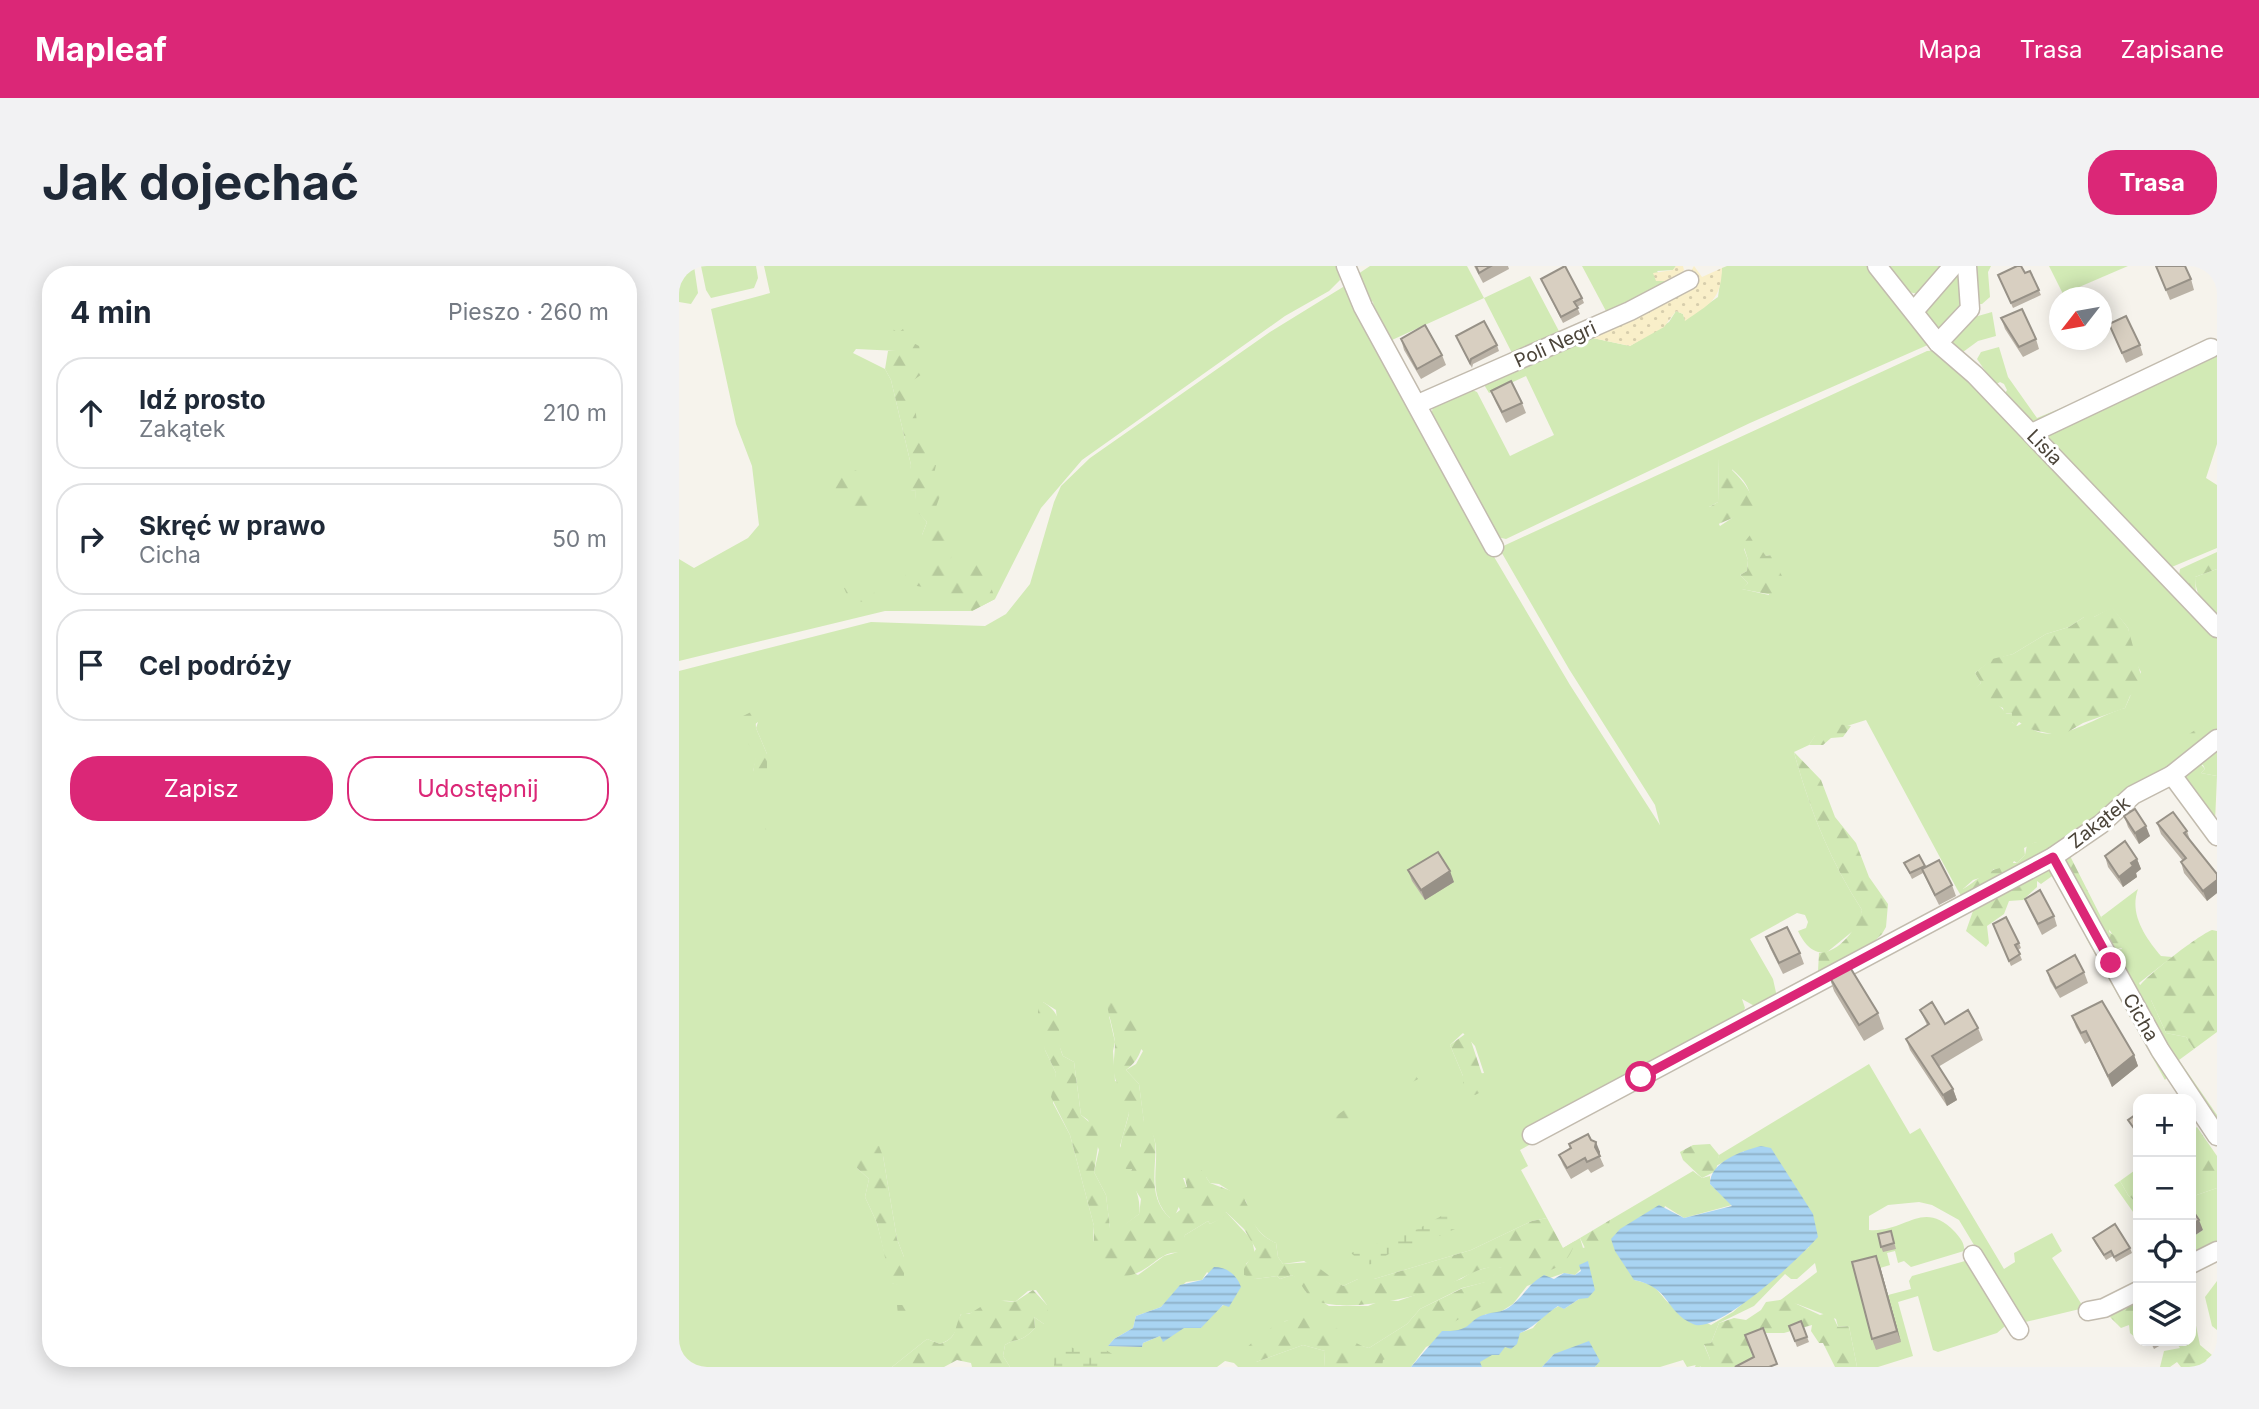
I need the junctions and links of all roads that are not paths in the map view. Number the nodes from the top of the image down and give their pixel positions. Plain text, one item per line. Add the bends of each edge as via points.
1 (1877, 266) edge
2 (1952, 266) edge
3 (1967, 266) edge
4 (1350, 267) edge
5 (1689, 280) dead end
6 (1914, 311) junction
7 (1938, 343) junction
8 (2211, 348) dead end
9 (1418, 404) junction
10 (2032, 433) junction
11 (1494, 547) dead end
12 (2217, 628) edge
13 (2217, 739) edge
14 (2172, 775) junction
15 (2217, 836) edge
16 (2053, 857) junction
17 (1532, 1135) dead end
18 (2217, 1136) edge
19 (2217, 1251) edge
20 (1973, 1255) dead end
21 (2196, 1262) edge
22 (2133, 1294) edge
23 (2088, 1311) dead end
24 (2019, 1329) dead end

1 - 6 street, Lisia
2 - 6 street
3 - 7 street via 1970,309
4 - 9 street via 1363,307
5 - 9 street, Poli Negri via 1630,311
6 - 7 street, Lisia
7 - 10 street, Lisia
8 - 10 street
9 - 11 street
10 - 12 street, Lisia
13 - 14 street, Zakątek
14 - 15 street
14 - 16 street, Zakątek via 2133,795
16 - 17 street, Zakątek
16 - 18 street, Cicha via 2154,1039
19 - 21 street
20 - 24 street
22 - 23 street

